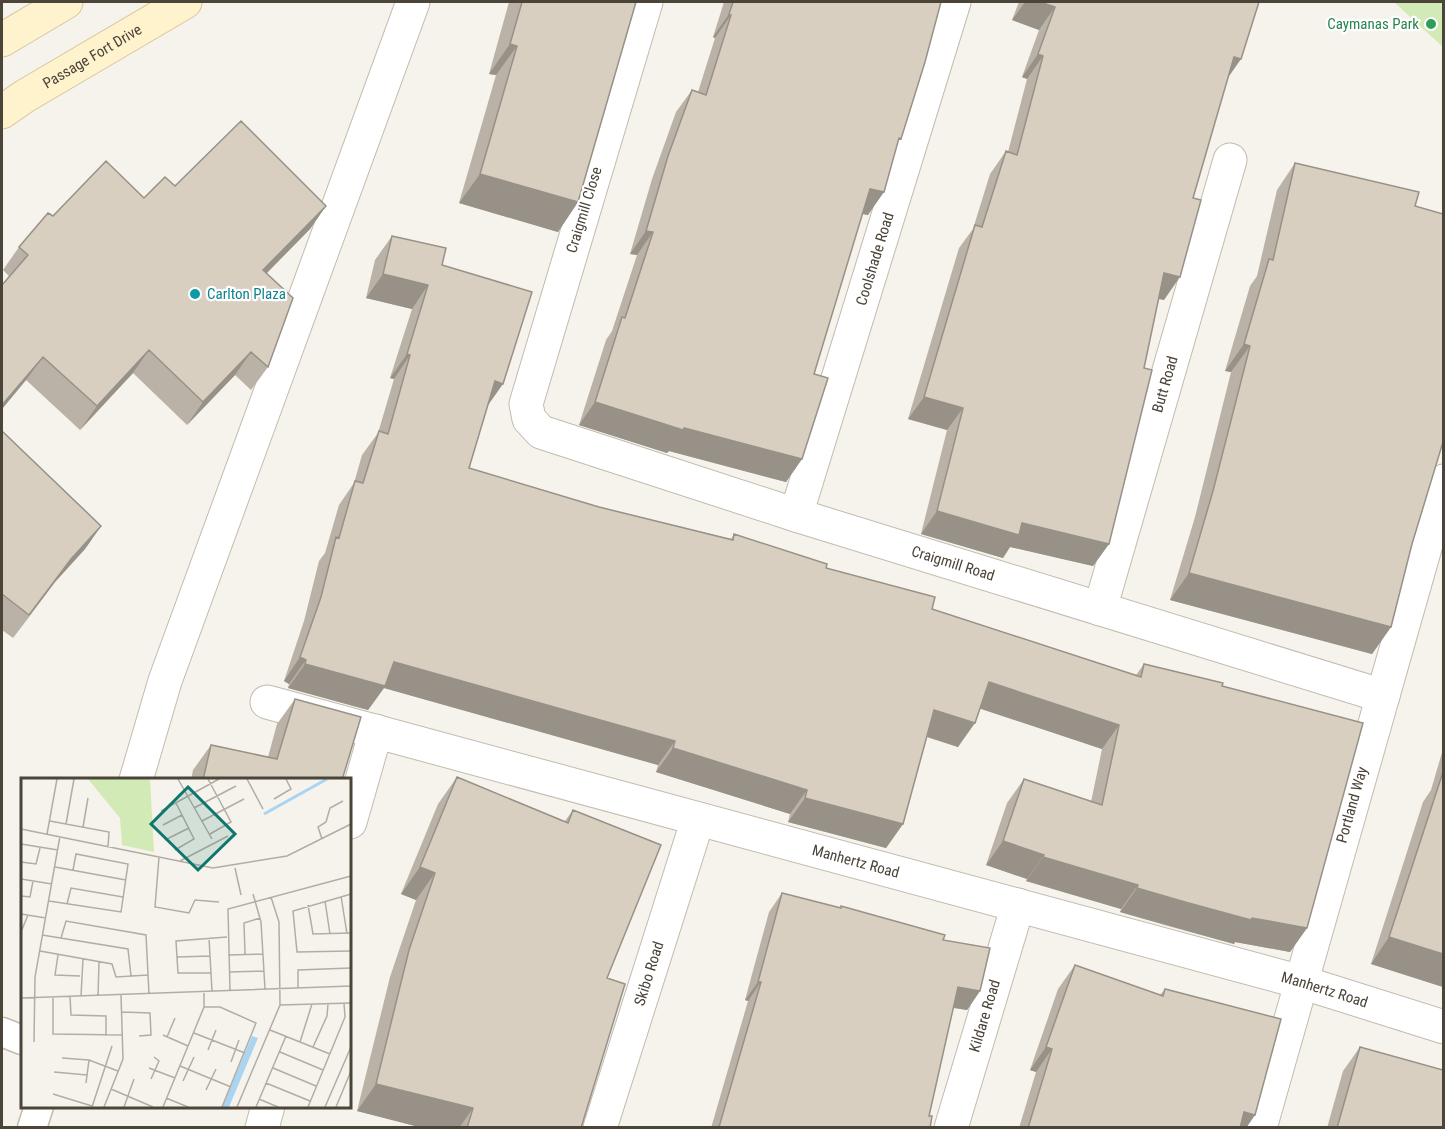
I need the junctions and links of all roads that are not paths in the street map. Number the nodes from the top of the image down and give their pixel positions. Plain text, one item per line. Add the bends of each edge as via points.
1 (66, 2) edge
2 (185, 2) edge
3 (413, 2) edge
4 (646, 2) edge
5 (954, 2) edge
6 (2, 40) edge
7 (2, 112) edge
8 (1230, 160) dead end
9 (529, 419) joint
10 (1443, 481) edge
11 (796, 515) junction
12 (1100, 609) junction
13 (1383, 696) junction
14 (267, 702) dead end
15 (375, 731) junction
16 (137, 778) edge
17 (351, 818) edge
18 (698, 819) junction
19 (1018, 905) junction
20 (1301, 982) junction
21 (1443, 1027) edge
22 (2, 1032) edge
23 (21, 1040) edge
24 (39, 1108) edge
25 (268, 1108) edge
26 (32, 1128) edge
27 (262, 1128) edge
28 (600, 1128) edge
29 (951, 1128) edge
30 (1260, 1128) edge

1 - 6 main road
2 - 7 main road, Passage Fort Drive
3 - 16 street via 165,681
4 - 9 street, Craigmill Close via 526,404
5 - 11 street, Coolshade Road
8 - 12 street, Butt Road
9 - 11 street, Craigmill Road via 541,432
10 - 13 street, Portland Way
11 - 12 street, Craigmill Road
12 - 13 street, Craigmill Road
13 - 20 street, Portland Way
14 - 15 street, Manhertz Road
15 - 17 street
15 - 18 street, Manhertz Road
18 - 19 street, Manhertz Road
18 - 28 street, Skibo Road
19 - 20 street, Manhertz Road
19 - 29 street, Kildare Road
20 - 21 street, Manhertz Road
20 - 30 street, Portland Way
22 - 23 lane
24 - 26 lane
25 - 27 street

